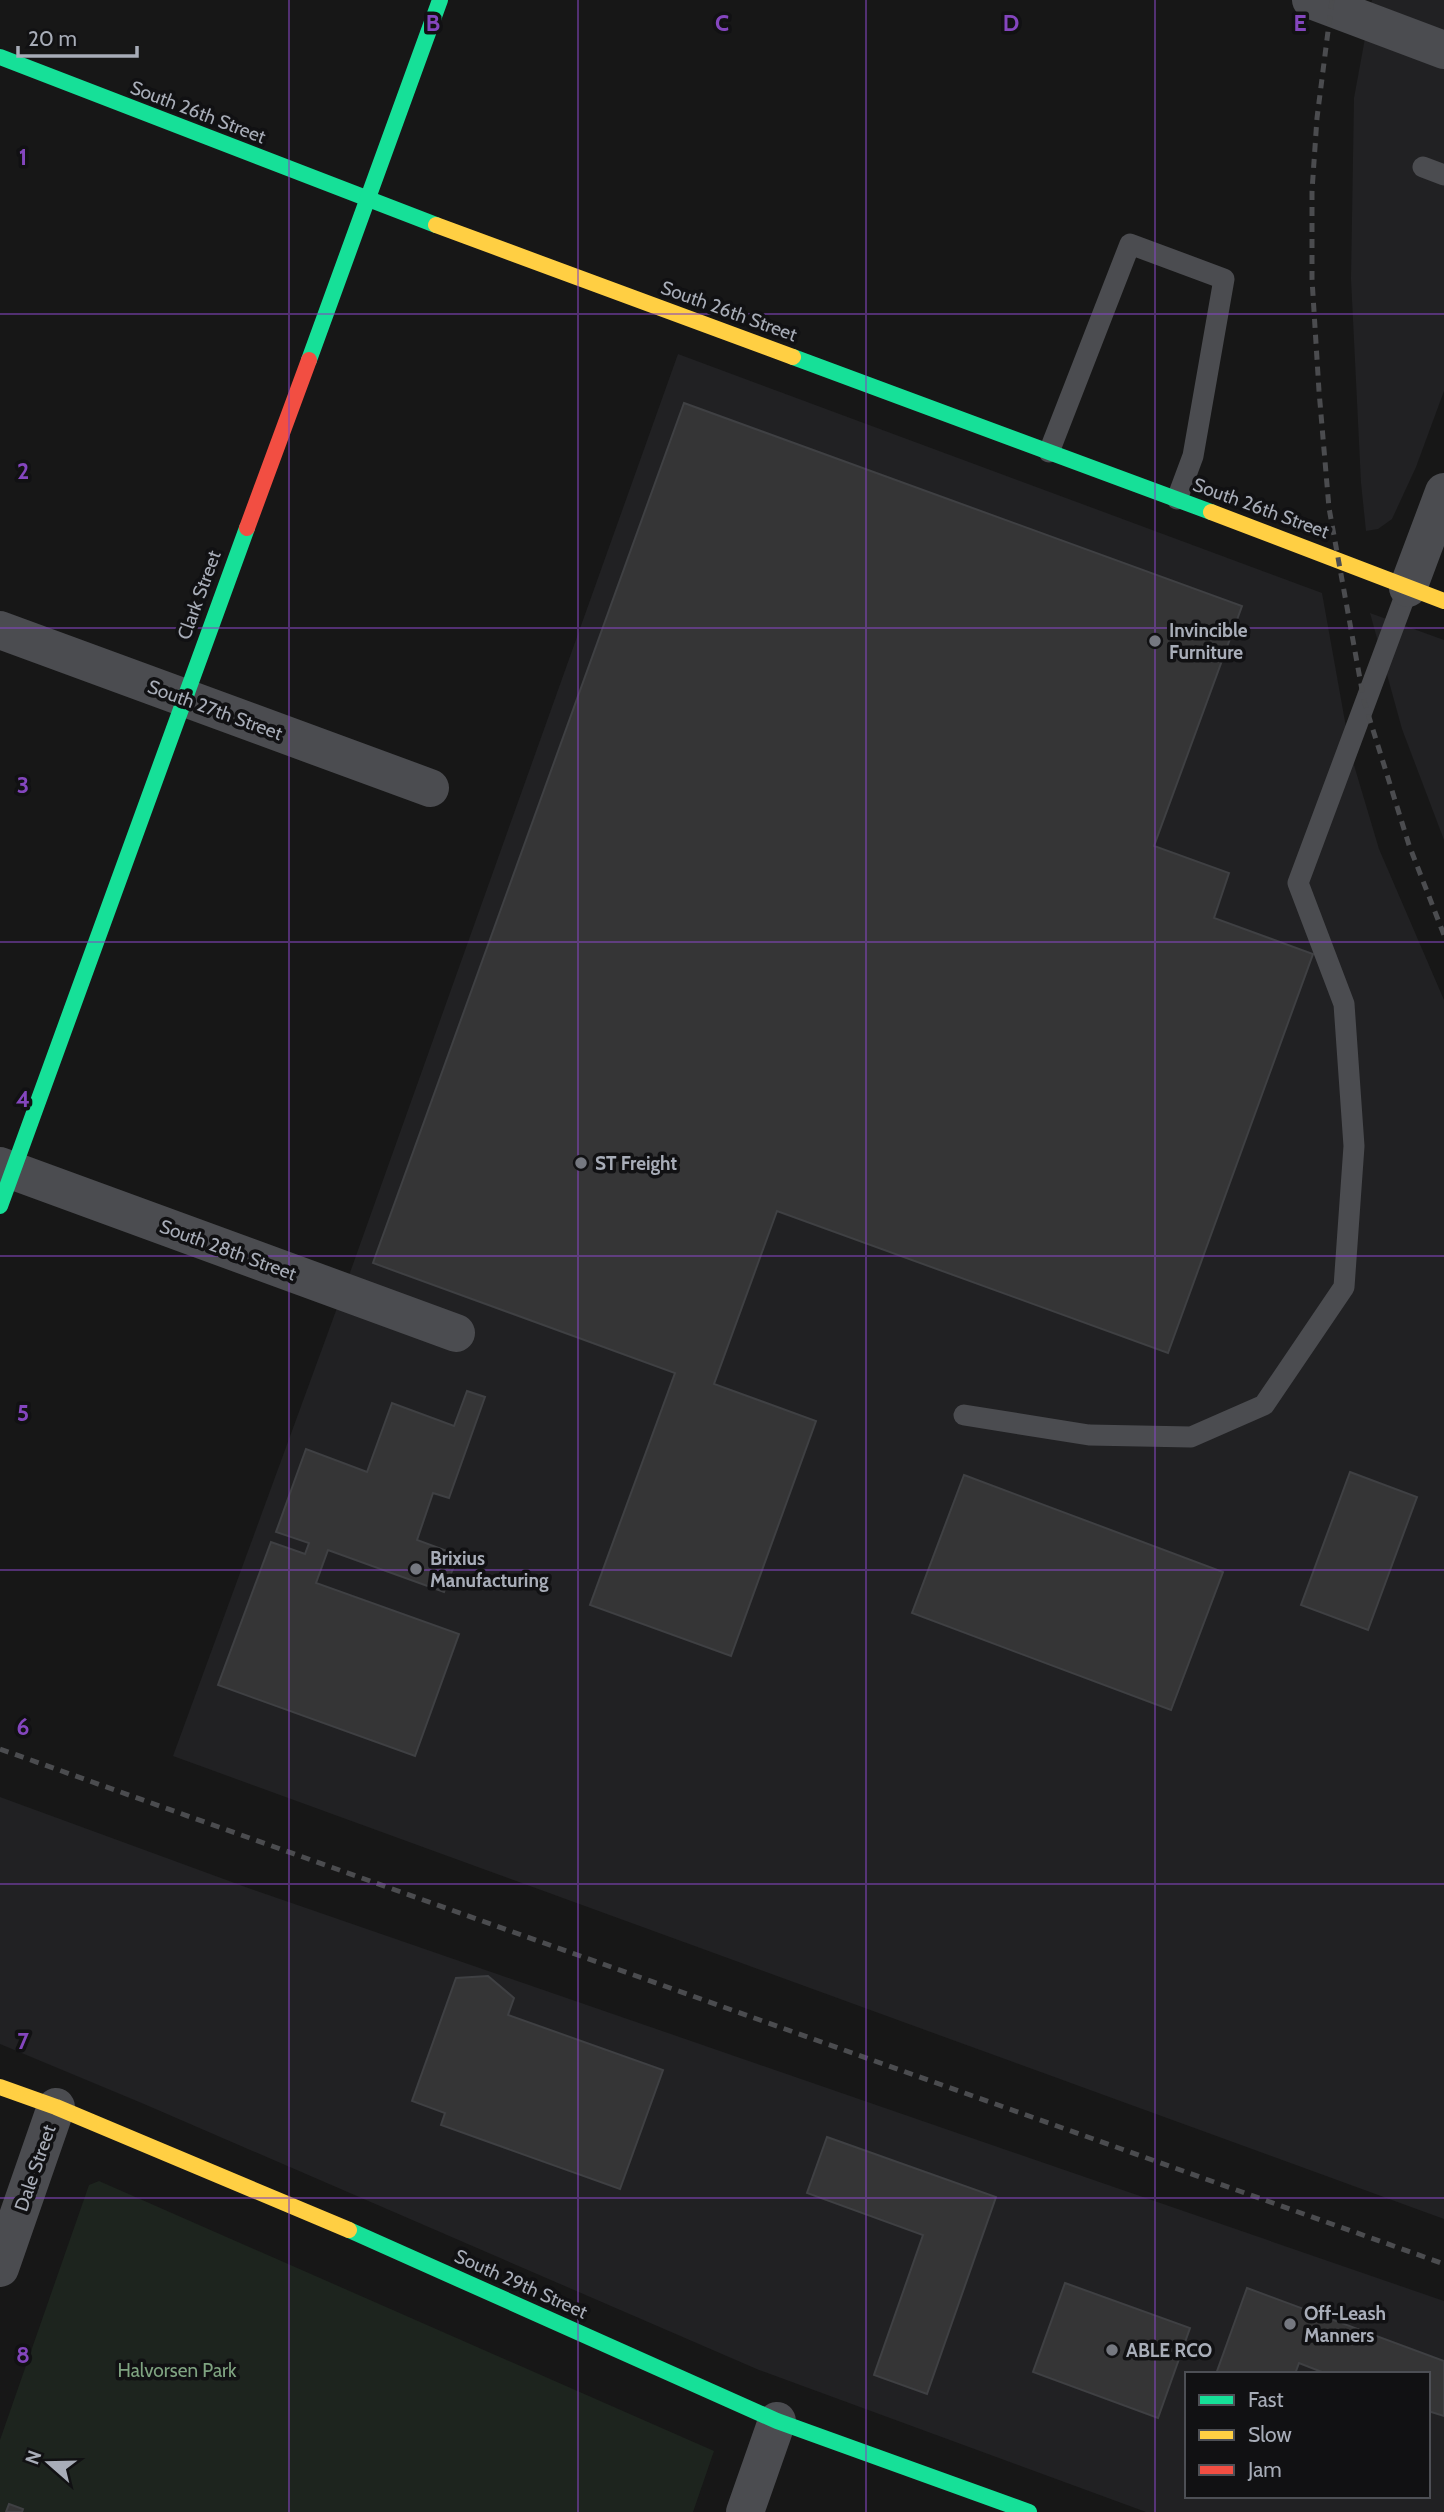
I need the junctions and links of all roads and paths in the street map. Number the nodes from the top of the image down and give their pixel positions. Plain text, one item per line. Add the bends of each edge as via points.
1 (440, 0) edge
2 (1311, 0) edge
3 (1444, 50) edge
4 (0, 57) edge
5 (1423, 167) dead end
6 (1444, 175) edge
7 (367, 199) junction
8 (1049, 452) junction
9 (1444, 492) edge
10 (1177, 499) junction
11 (1408, 588) junction
12 (1444, 601) edge
13 (0, 630) edge
14 (184, 699) junction
15 (430, 788) dead end
16 (4, 1181) edge
17 (456, 1333) dead end
18 (964, 1415) dead end
19 (0, 2087) edge
20 (57, 2107) junction
21 (0, 2268) edge
22 (776, 2421) junction
23 (745, 2512) edge
24 (1029, 2512) edge

1 - 7 street, Clark Street
2 - 3 street
4 - 7 street, South 26th Street
5 - 6 lane
7 - 8 street, South 26th Street
7 - 14 street, Clark Street
8 - 10 street, South 26th Street
8 - 10 lane via 1130,244 1224,279 1193,456
9 - 11 street
10 - 11 street, South 26th Street
11 - 12 street, South 26th Street
11 - 18 lane via 1298,883 1344,1004 1354,1146 1344,1287 1264,1405 1191,1437 1089,1435
13 - 14 street, South 27th Street
14 - 15 street, South 27th Street
14 - 16 street, Clark Street
16 - 17 street, South 28th Street
19 - 20 street, South 29th Street
20 - 21 street, Dale Street
20 - 22 street, South 29th Street via 279,2199
22 - 23 street
22 - 24 street, South 29th Street

